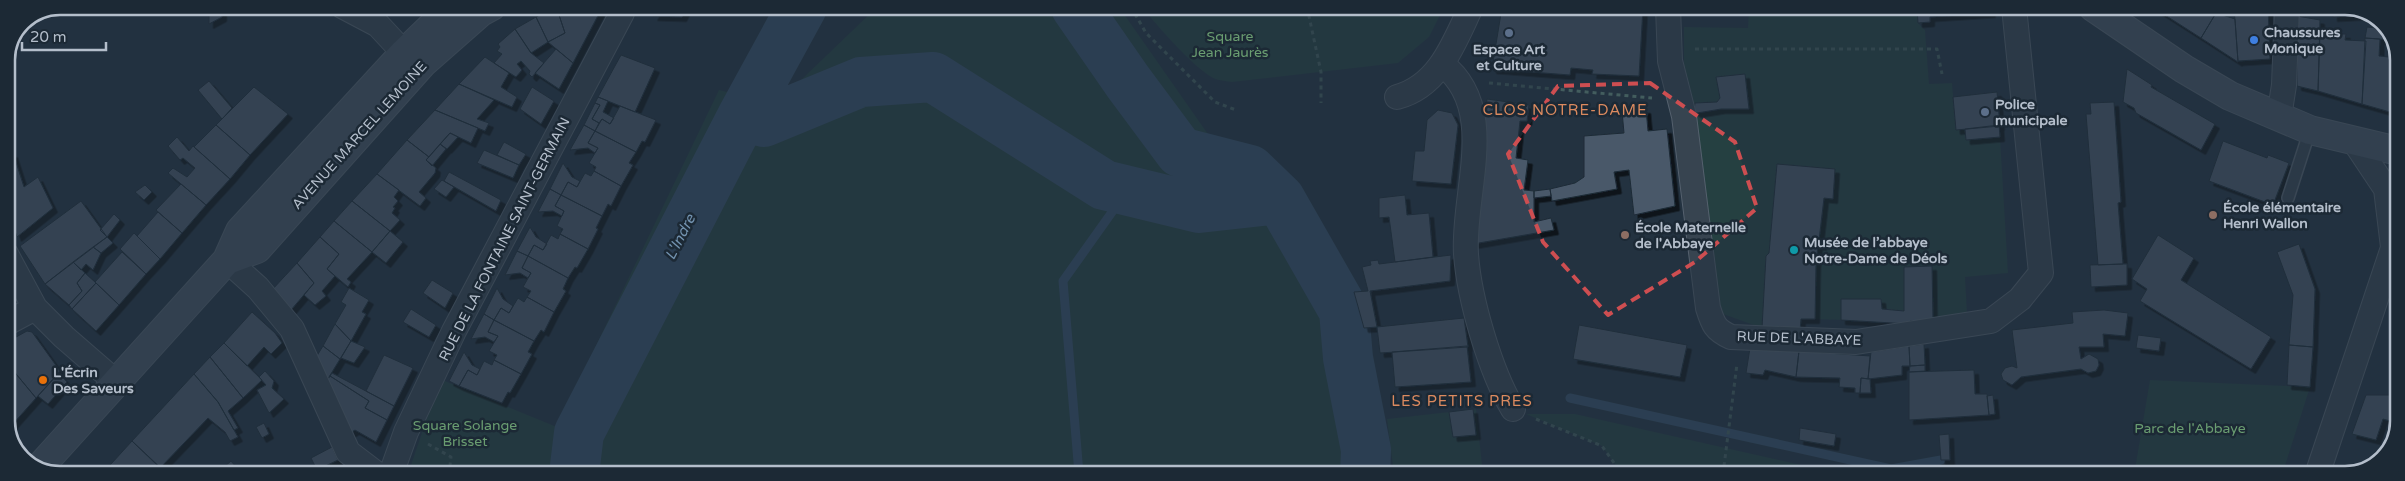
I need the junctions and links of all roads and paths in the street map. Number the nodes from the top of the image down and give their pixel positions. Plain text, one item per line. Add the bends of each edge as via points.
1 (359, 15) edge
2 (444, 15) edge
3 (478, 15) edge
4 (621, 15) edge
5 (1136, 15) edge
6 (1309, 15) edge
7 (1467, 15) edge
8 (1668, 15) edge
9 (2015, 15) edge
10 (2105, 15) edge
11 (2287, 15) edge
12 (1669, 49) junction
13 (404, 53) junction
14 (1442, 64) junction
15 (1942, 74) dead end
16 (1676, 84) junction
17 (1466, 91) junction
18 (1398, 97) dead end
19 (1321, 103) dead end
20 (1236, 110) dead end
21 (2279, 117) junction
22 (2310, 130) junction
23 (2354, 142) junction
24 (2390, 149) edge
25 (2288, 198) dead end
26 (2390, 209) edge
27 (2390, 258) edge
28 (227, 260) junction
29 (15, 271) edge
30 (35, 308) junction
31 (15, 318) edge
32 (1741, 338) junction
33 (117, 382) junction
34 (1513, 408) joint
35 (406, 432) junction
36 (43, 463) edge
37 (367, 466) edge
38 (394, 466) edge
39 (450, 466) edge
40 (1616, 466) edge
41 (1724, 466) edge
42 (2319, 466) edge

1 - 13 street via 378,25
2 - 13 main road, AVENUE MARCEL LEMOINE
3 - 28 main road, AVENUE MARCEL LEMOINE via 423,63 256,249
4 - 35 street, RUE DE LA FONTAINE SAINT-GERMAIN via 454,331
5 - 20 path via 1146,33 1215,102
6 - 19 path via 1321,72
7 - 14 street
8 - 12 street, RUE DE L'ABBAYE
9 - 32 street, RUE DE L'ABBAYE via 2041,272 2025,292 1991,321 1856,342
10 - 21 main road via 2184,70 2230,96
11 - 21 street via 2284,85
12 - 15 path via 1937,49
12 - 16 street, RUE DE L'ABBAYE
13 - 28 main road, AVENUE MARCEL LEMOINE via 240,231
14 - 17 street via 1456,74
14 - 18 street via 1414,92
16 - 17 path via 1660,99 1481,82
16 - 32 street, RUE DE L'ABBAYE via 1684,116 1708,308 1719,331
17 - 34 street via 1473,118 1475,146 1468,202 1466,251 1469,283 1497,382
21 - 22 main road
22 - 23 main road
22 - 25 lane
23 - 24 main road
23 - 26 street via 2386,188
27 - 42 street
28 - 33 main road, AVENUE MARCEL LEMOINE
28 - 37 street via 258,288 292,329 348,452
29 - 30 street
30 - 31 street
30 - 33 street
32 - 41 path
33 - 36 main road, AVENUE MARCEL LEMOINE
34 - 40 path via 1602,446
35 - 38 street, RUE DE LA FONTAINE SAINT-GERMAIN
35 - 39 path via 451,457

